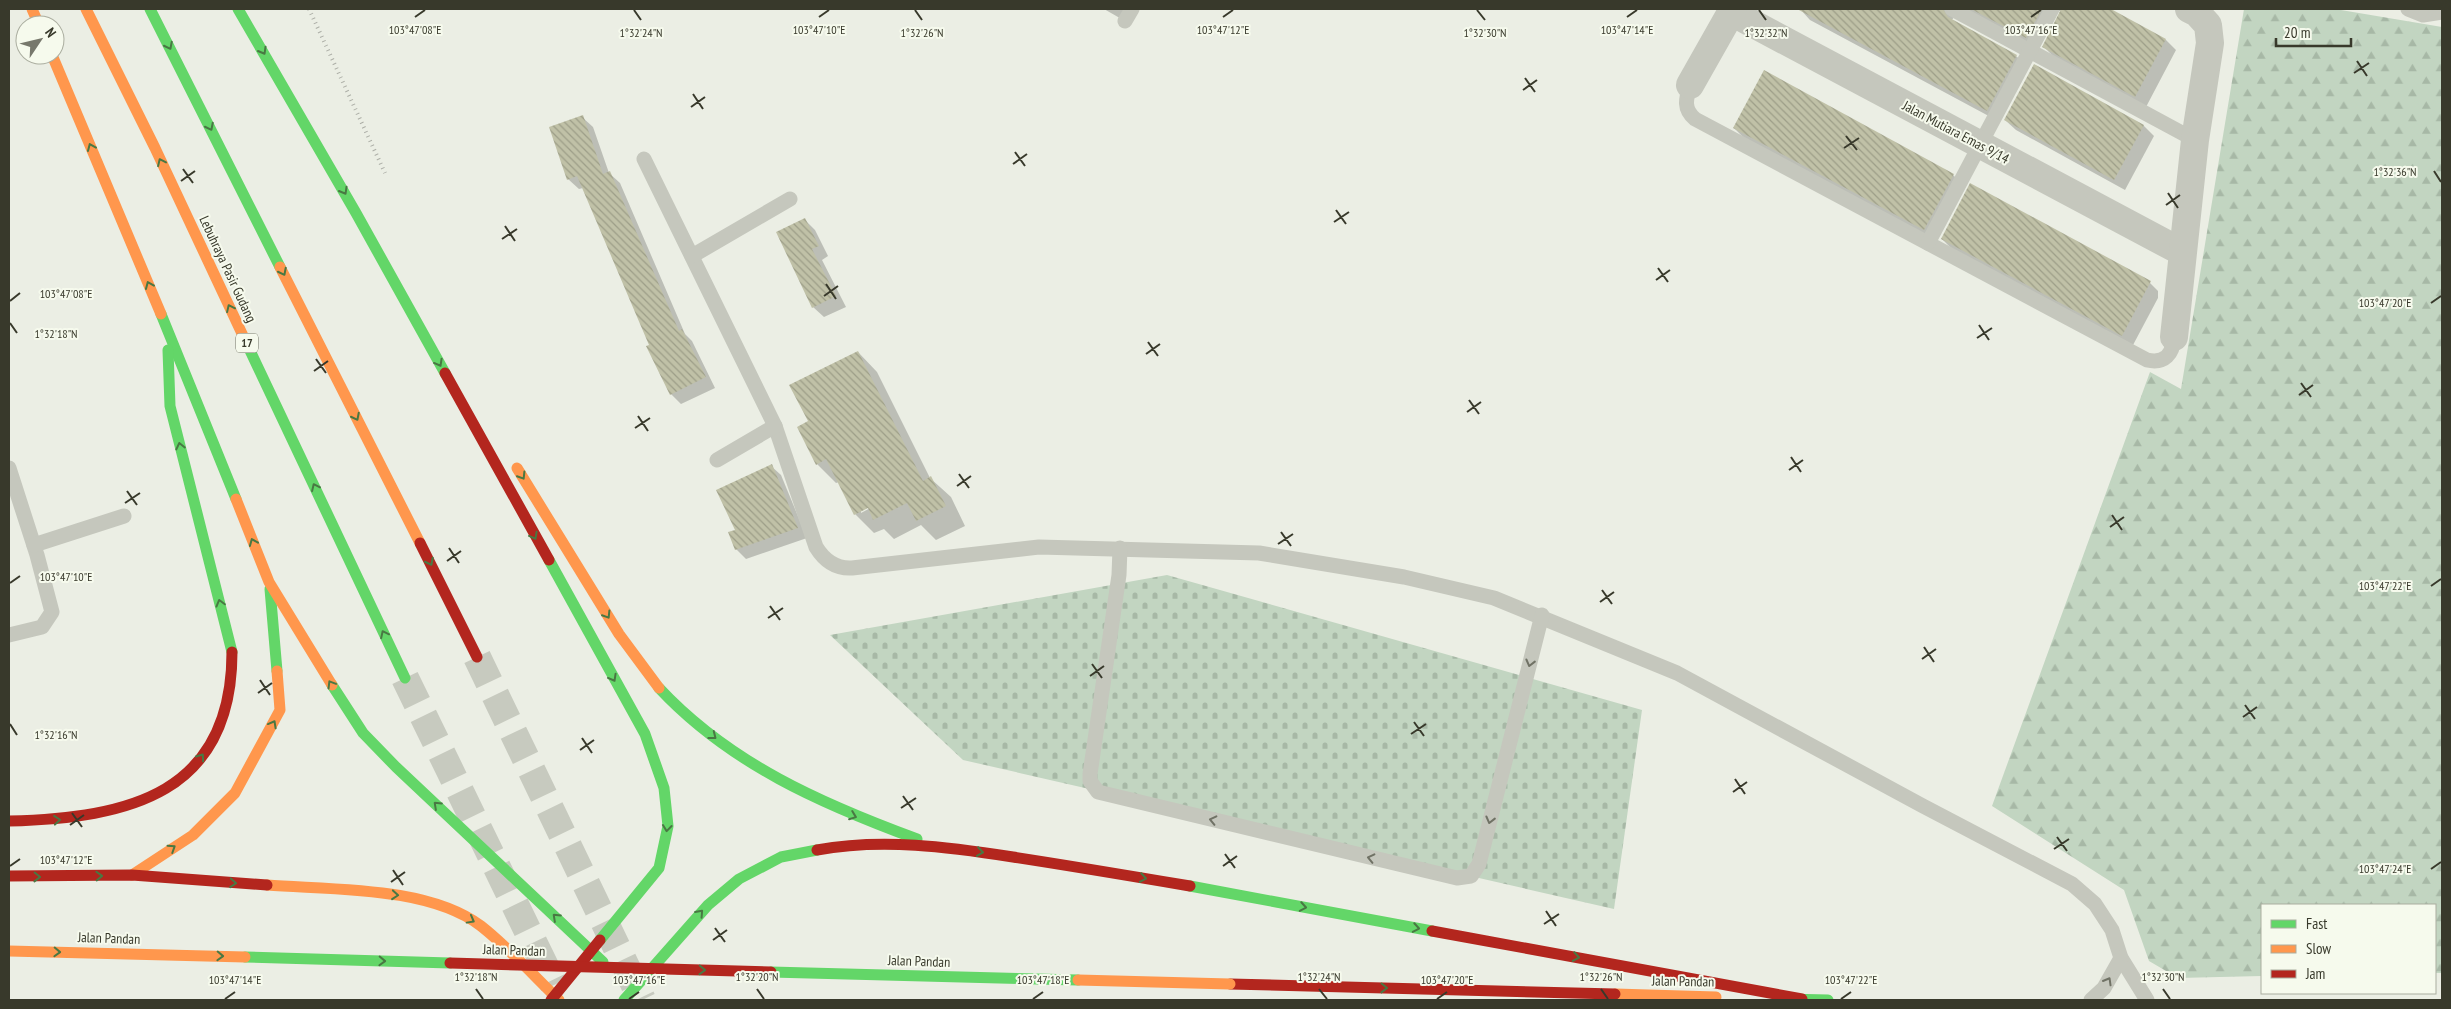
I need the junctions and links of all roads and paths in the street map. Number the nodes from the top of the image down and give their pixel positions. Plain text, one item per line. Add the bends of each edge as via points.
1 (86, 9) edge
2 (150, 9) edge
3 (238, 9) edge
4 (1952, 9) edge
5 (2052, 9) edge
6 (2408, 9) edge
7 (1730, 10) edge
8 (2442, 12) edge
9 (2199, 17) edge
10 (2029, 51) junction
11 (56, 65) edge
12 (1690, 86) joint
13 (2195, 140) junction
14 (1980, 145) junction
15 (644, 159) dead end
16 (790, 199) dead end
17 (356, 212) junction
18 (1928, 243) junction
19 (2182, 252) junction
20 (692, 256) junction
21 (168, 330) junction
22 (2174, 337) joint
23 (472, 396) dead end
24 (775, 426) junction
25 (508, 454) dead end
26 (717, 460) dead end
27 (9, 468) edge
28 (124, 516) dead end
29 (34, 545) junction
30 (1120, 548) junction
31 (269, 582) junction
32 (1542, 616) junction
33 (9, 635) edge
34 (477, 656) tunnel mouth
35 (405, 678) tunnel mouth
36 (9, 820) edge
37 (932, 845) junction
38 (132, 875) junction
39 (9, 876) edge
40 (591, 950) junction
41 (9, 951) edge
42 (2121, 958) junction
43 (633, 989) junction
44 (555, 999) edge
45 (1802, 999) junction
46 (624, 1000) edge
47 (644, 1000) edge
48 (1828, 1000) edge
49 (2091, 1000) edge
50 (2147, 1000) edge

35 -> 1 highway, Lebuhraya Pasir Gudang / 17
2 -> 34 highway
3 -> 17 highway
4 - 10 lane
5 - 10 lane
6 - 8 lane via 2423,15
7 - 12 street
7 - 14 street, Jalan Mutiara Emas 9/14
9 - 13 street via 2210,43
10 - 13 lane
10 - 14 lane
21 -> 11 highway
12 - 18 lane via 1686,108 1695,119
13 - 19 street
14 - 18 lane
14 - 19 street, Jalan Mutiara Emas 9/14
15 - 20 lane
16 - 20 lane
17 - 23 highway
17 -> 40 highway via 645,734 664,788 668,826 659,868
18 - 22 lane via 2147,360 2164,360 2171,354
19 - 22 street
20 - 24 lane
31 -> 21 highway
36 -> 21 highway via 53,821 93,816 137,805 166,790 192,769 211,743 226,712 232,680 232,646 170,406
24 - 26 lane
24 - 30 lane via 816,546 822,558 838,567 1039,547
25 -> 37 highway via 618,632 651,679 689,718 735,754 788,786 848,814
27 - 29 lane
28 - 29 lane
29 - 33 lane via 52,612 42,626
30 - 32 lane via 1269,555 1404,577 1494,598
32 -> 30 lane via 1479,864 1471,876 1457,878 1098,792 1093,787 1090,774 1119,575
38 -> 31 highway via 193,835 235,793 280,710
40 -> 31 highway via 363,733
32 - 42 lane via 1678,673 2072,884 2095,904 2112,930
43 -> 37 highway via 708,905 739,879 780,857 834,847
37 -> 45 highway via 1095,869
39 -> 38 highway
38 -> 44 highway via 366,892 419,899 448,907 481,926
40 - 43 highway
40 - 44 highway
41 -> 45 highway, Jalan Pandan, bridge
49 -> 42 lane via 2104,988
42 - 50 lane
43 - 46 highway
43 - 47 highway
45 - 48 highway, Jalan Pandan

